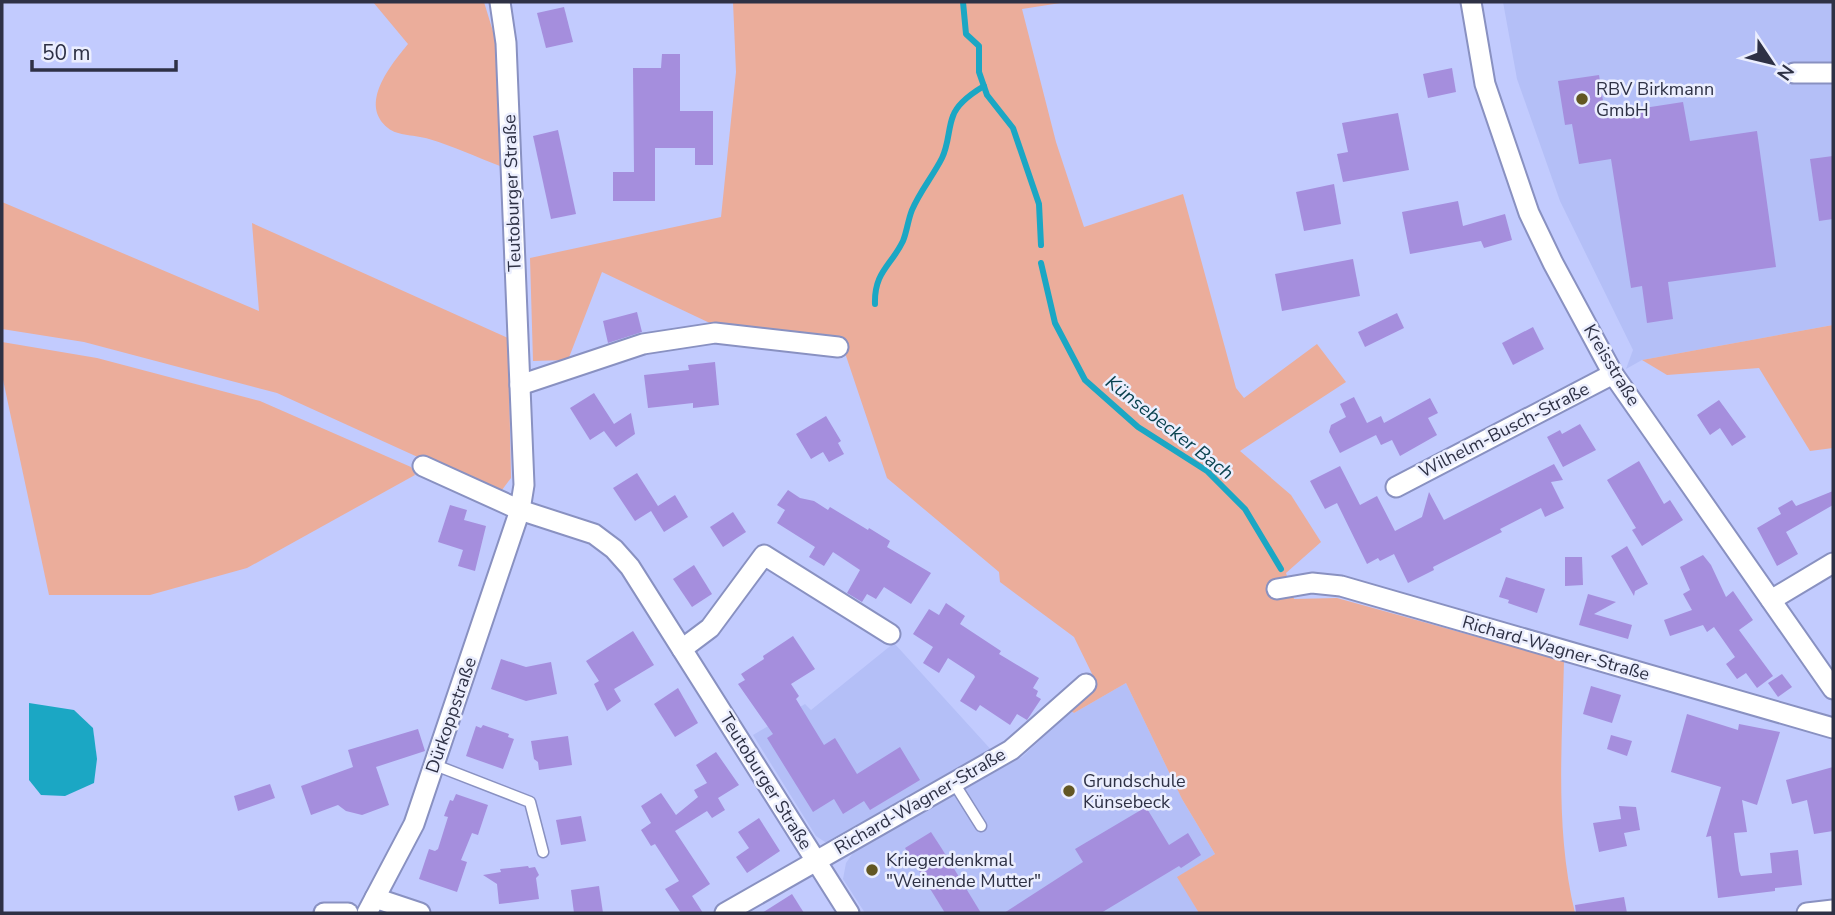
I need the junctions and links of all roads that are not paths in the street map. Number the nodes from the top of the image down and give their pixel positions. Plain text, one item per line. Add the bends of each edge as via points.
1 (500, 2) edge
2 (1471, 2) edge
3 (1794, 73) dead end
4 (1833, 73) edge
5 (838, 347) dead end
6 (1613, 374) junction
7 (520, 385) junction
8 (423, 466) dead end
9 (1395, 487) dead end
10 (520, 510) junction
11 (1833, 564) edge
12 (1277, 589) dead end
13 (1771, 600) junction
14 (890, 634) dead end
15 (682, 649) junction
16 (1086, 684) dead end
17 (1833, 689) edge
18 (1833, 728) edge
19 (435, 765) junction
20 (954, 783) junction
21 (981, 826) dead end
22 (544, 852) dead end
23 (816, 860) junction
24 (371, 906) edge
25 (1833, 910) edge
26 (324, 913) edge
27 (348, 913) edge
28 (420, 913) edge
29 (725, 913) edge
30 (849, 913) edge
31 (1807, 913) edge

1 - 7 street, Teutoburger Straße via 506,43
2 - 6 street, Kreisstraße via 1485,84 1529,214
3 - 4 street
5 - 7 street via 715,333 643,344
6 - 9 street, Wilhelm-Busch-Straße
6 - 13 street, Kreisstraße
7 - 10 street, Teutoburger Straße via 524,485
8 - 10 street
10 - 15 street, Teutoburger Straße via 594,534 614,549
10 - 19 street, Dürkoppstraße
11 - 13 street
12 - 18 street, Richard-Wagner-Straße via 1312,583 1341,586
13 - 17 street, Kreisstraße
14 - 15 street via 764,555 710,628
15 - 23 street, Teutoburger Straße
16 - 20 street, Richard-Wagner-Straße via 1011,750
19 - 22 lane via 530,802
19 - 24 street, Dürkoppstraße via 414,824
20 - 21 lane
20 - 23 street, Richard-Wagner-Straße
23 - 29 street, Richard-Wagner-Straße
23 - 30 street, Teutoburger Straße
24 - 28 street
25 - 31 street
26 - 27 street

